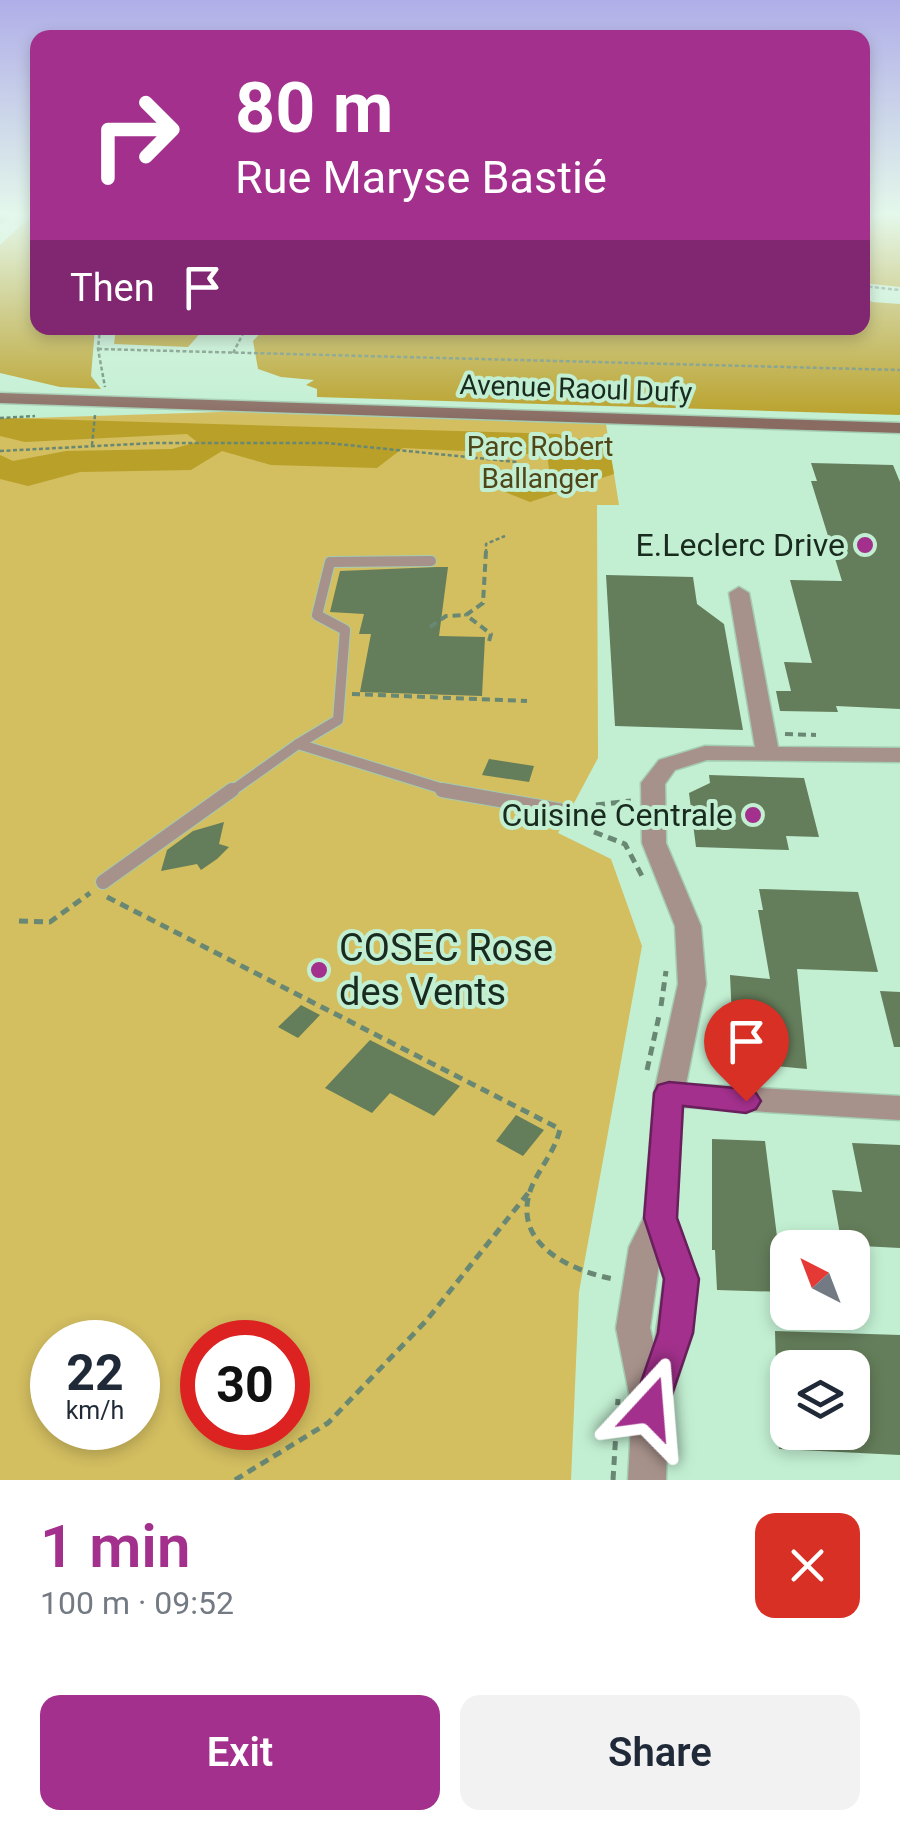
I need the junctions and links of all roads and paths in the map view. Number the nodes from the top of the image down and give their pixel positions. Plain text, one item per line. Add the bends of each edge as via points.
1 (870, 287) edge
2 (900, 290) edge
3 (99, 335) edge
4 (242, 335) edge
5 (98, 349) junction
6 (234, 352) junction
7 (900, 370) edge
8 (107, 396) dead end
9 (0, 398) edge
10 (250, 405) junction
11 (0, 416) edge
12 (95, 416) dead end
13 (900, 428) edge
14 (92, 444) junction
15 (0, 452) edge
16 (517, 462) dead end
17 (505, 536) dead end
18 (431, 560) dead end
19 (739, 593) dead end
20 (466, 615) junction
21 (430, 627) dead end
22 (489, 641) dead end
23 (340, 693) junction
24 (528, 701) dead end
25 (298, 744) junction
26 (766, 751) junction
27 (900, 756) edge
28 (651, 802) junction
29 (586, 815) junction
30 (103, 882) dead end
31 (648, 890) dead end
32 (19, 921) dead end
33 (667, 964) dead end
34 (658, 1084) junction
35 (900, 1108) edge
36 (531, 1188) junction
37 (619, 1266) dead end
38 (615, 1279) junction
39 (613, 1292) dead end
40 (634, 1402) junction
41 (235, 1480) edge
42 (613, 1480) edge
43 (647, 1480) edge

1 - 2 path
3 - 5 path
4 - 6 path
5 - 6 path
5 - 8 path
6 - 7 path
9 - 10 main road, Avenue Raoul Dufy
10 - 11 main road, Avenue Raoul Dufy
10 - 13 main road, Avenue Raoul Dufy
12 - 14 path
14 - 15 path
14 - 16 path via 327,444
17 - 20 path via 486,544 484,603
18 - 23 lane via 330,562 316,614 345,630
19 - 26 street
20 - 21 path via 446,616
20 - 22 path via 491,634
23 - 24 path
23 - 25 lane via 338,720
25 - 29 lane via 439,790
25 - 30 lane
26 - 27 street
26 - 28 street via 678,759 658,775
28 - 29 path via 610,800
28 - 34 street via 654,843 688,926 692,963 688,1012
29 - 31 path via 590,829 630,850
32 - 36 path via 50,922 94,891 560,1129 557,1148
33 - 34 path
34 - 35 street via 707,1099
34 - 40 street via 660,1218 682,1279 676,1333
36 - 38 path via 524,1215 542,1248 559,1263
36 - 41 path via 426,1321 328,1423
37 - 38 path
38 - 39 path
40 - 42 path
40 - 43 street

